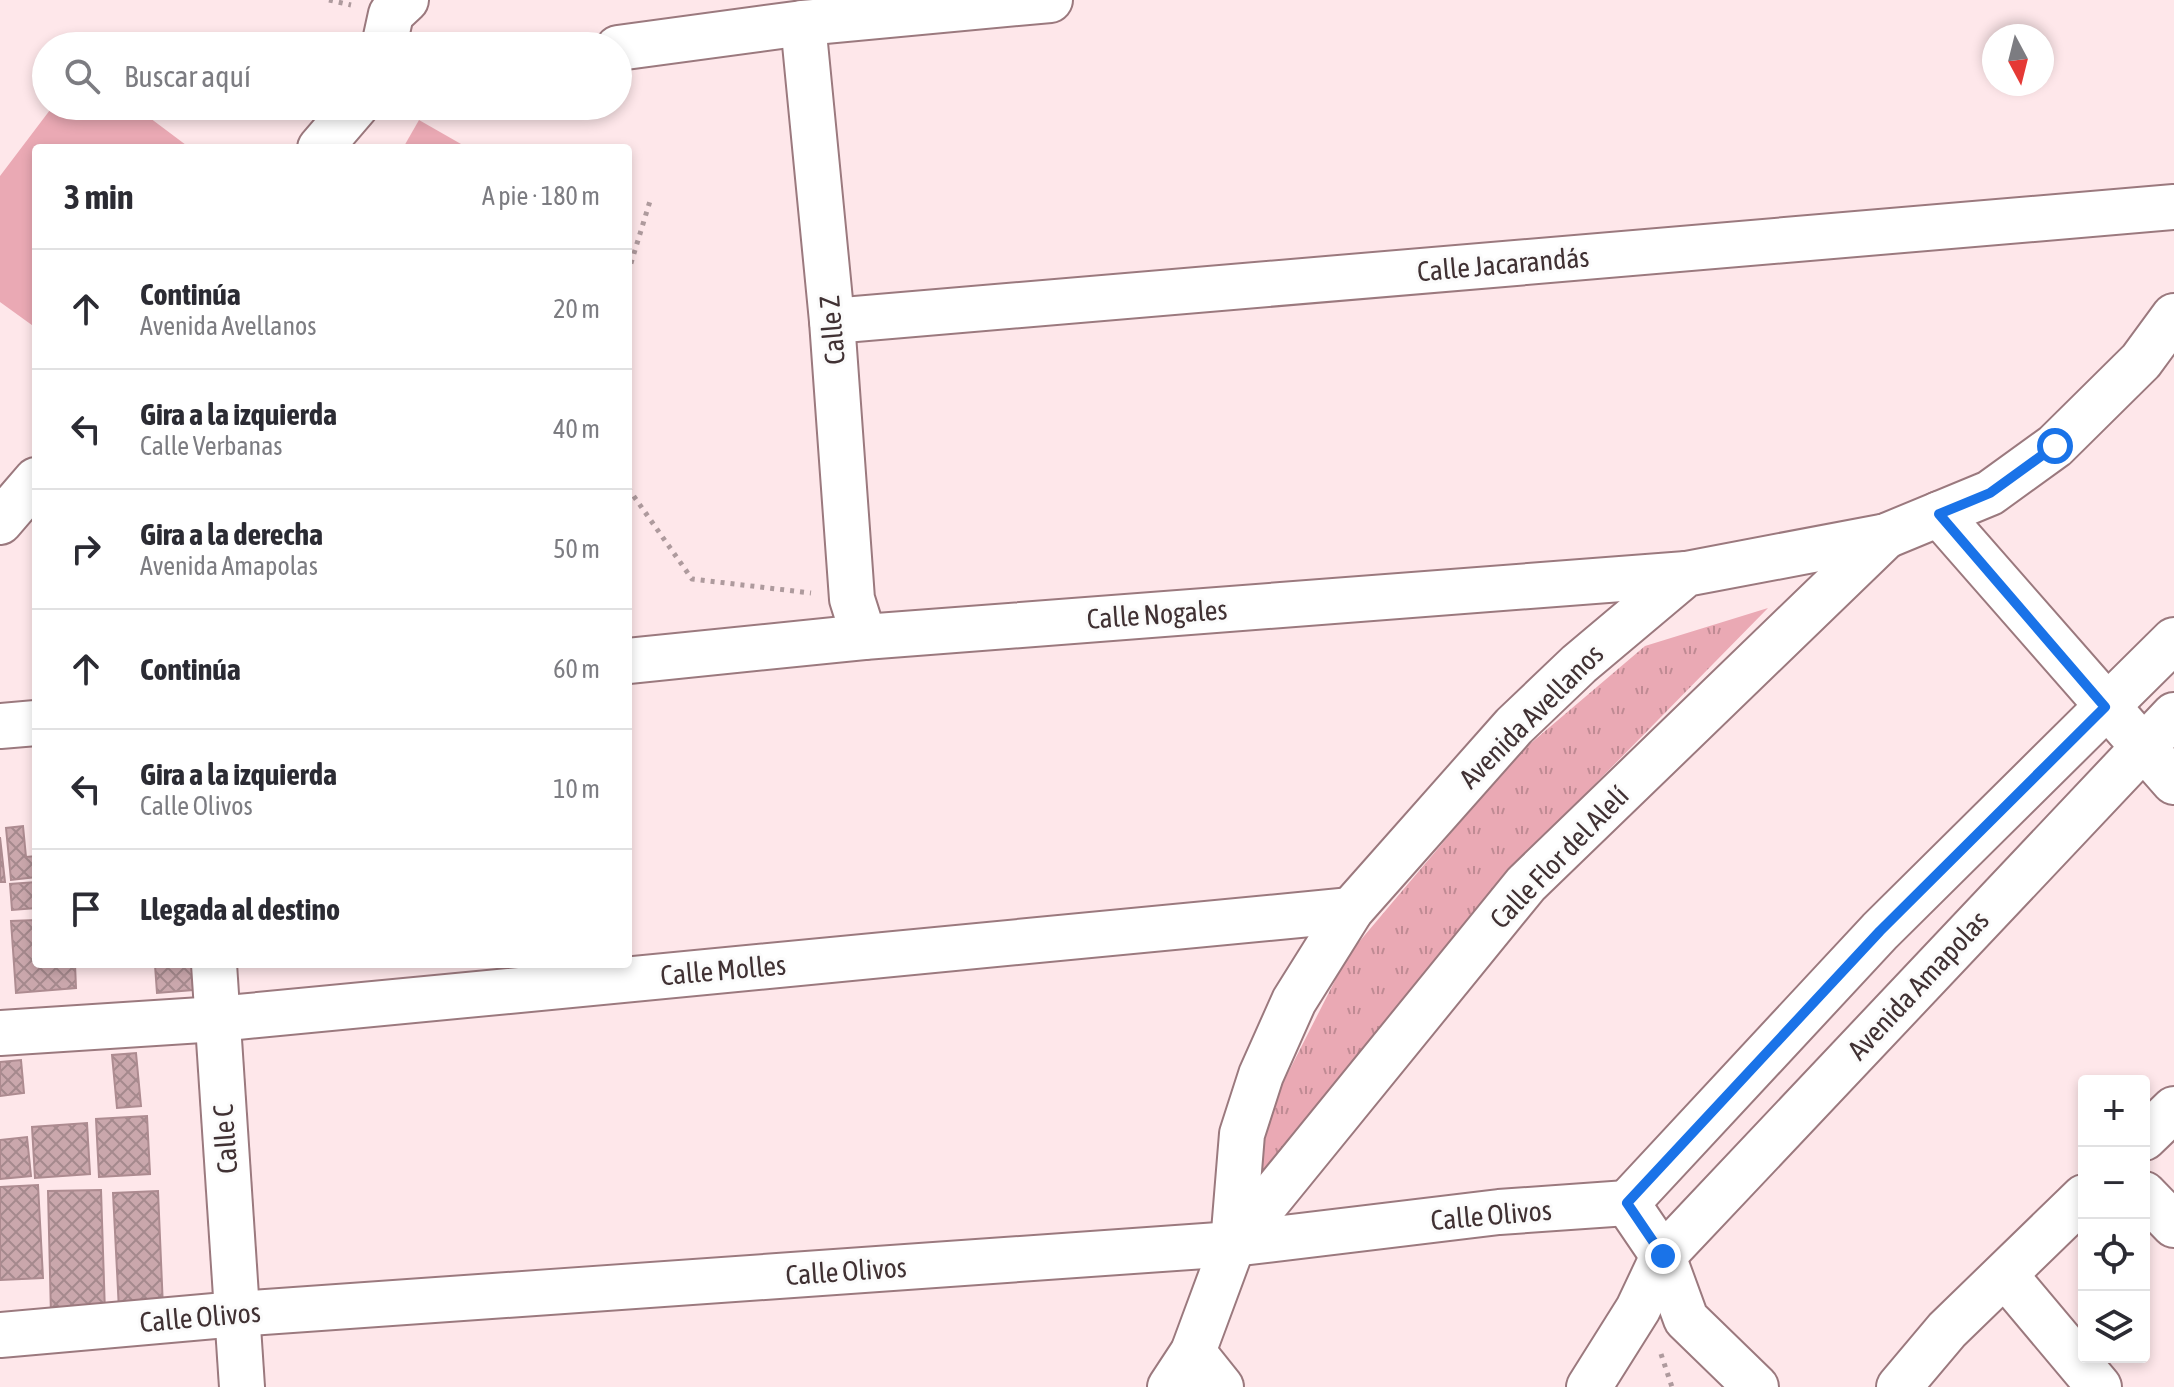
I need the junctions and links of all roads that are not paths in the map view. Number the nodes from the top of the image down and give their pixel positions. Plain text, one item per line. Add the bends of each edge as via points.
1 (406, 0) edge
2 (1050, 0) edge
3 (803, 23) junction
4 (387, 32) edge
5 (632, 46) edge
6 (344, 120) edge
7 (323, 144) edge
8 (2174, 207) edge
9 (2174, 316) edge
10 (832, 321) junction
11 (32, 485) edge
12 (1939, 514) junction
13 (0, 522) edge
14 (1886, 536) junction
15 (1686, 574) junction
16 (858, 618) junction
17 (2174, 640) edge
18 (632, 660) edge
19 (2105, 707) junction
20 (2174, 715) edge
21 (32, 723) edge
22 (0, 726) edge
23 (2144, 745) junction
24 (2174, 782) edge
25 (1351, 910) junction
26 (214, 968) edge
27 (217, 1019) junction
28 (0, 1033) edge
29 (2174, 1109) edge
30 (2150, 1132) edge
31 (2150, 1200) edge
32 (1627, 1203) junction
33 (2078, 1203) edge
34 (2174, 1225) edge
35 (1233, 1244) junction
36 (1663, 1256) junction
37 (2005, 1275) junction
38 (237, 1314) junction
39 (0, 1335) edge
40 (1181, 1369) edge
41 (242, 1387) edge
42 (1221, 1387) edge
43 (1589, 1387) edge
44 (1756, 1387) edge
45 (1899, 1387) edge
46 (2099, 1387) edge

1 - 4 street via 391,14
2 - 3 street
3 - 5 street
3 - 10 street, Calle Z
6 - 7 street
8 - 10 street, Calle Jacarandás
9 - 12 street, Avenida Avellanos via 2141,361 2055,446 1990,493
10 - 16 street, Calle Z
11 - 13 street
12 - 14 street, Avenida Avellanos
12 - 19 street
14 - 15 street, Avenida Avellanos
14 - 35 street, Calle Flor del Alelí via 1526,884
15 - 16 street, Calle Nogales
15 - 25 street, Avenida Avellanos via 1514,726
16 - 18 street, Calle Nogales
17 - 19 street
19 - 23 street
19 - 32 street via 1880,931
20 - 23 street, Avenida Amapolas
21 - 22 street
23 - 24 street
23 - 36 street, Avenida Amapolas
25 - 27 street, Calle Molles
25 - 35 street, Avenida Avellanos via 1294,1001 1261,1075 1242,1134
26 - 27 street, Calle C
27 - 28 street, Calle Molles
27 - 38 street, Calle C
29 - 30 street
31 - 34 street
32 - 35 street, Calle Olivos via 1499,1212
32 - 36 street
33 - 37 street
35 - 38 street, Calle Olivos
35 - 40 street, Avenida Avellanos
36 - 43 street, Avenida Amapolas via 1638,1309
36 - 44 street via 1686,1319
37 - 45 street via 1947,1330
37 - 46 street
38 - 39 street, Calle Olivos
38 - 41 street, Calle C
40 - 42 street

